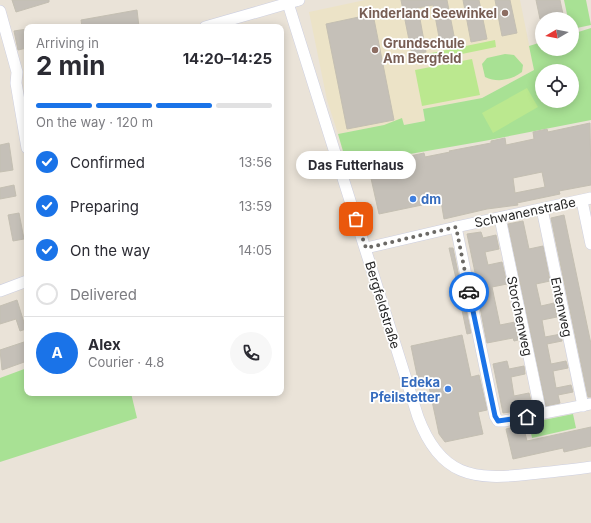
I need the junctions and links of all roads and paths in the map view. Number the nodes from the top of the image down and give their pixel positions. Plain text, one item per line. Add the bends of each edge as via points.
1 (299, 0) edge
2 (288, 2) edge
3 (0, 12) edge
4 (215, 24) edge
5 (22, 71) edge
6 (24, 130) edge
7 (586, 200) edge
8 (542, 209) junction
9 (500, 218) junction
10 (456, 227) junction
11 (591, 244) edge
12 (366, 248) junction
13 (24, 282) edge
14 (0, 291) edge
15 (587, 405) edge
16 (541, 414) junction
17 (591, 467) edge

1 - 2 street
2 - 4 street
2 - 12 street, Bergfeldstraße
3 - 5 street
5 - 6 street via 16,83
7 - 8 street, Schwanenstraße
7 - 11 street
8 - 9 street, Schwanenstraße
8 - 15 street, Entenweg
9 - 10 street, Schwanenstraße
9 - 16 street, Storchenweg
10 - 12 street, Schwanenstraße
10 - 16 street via 495,416 498,421
12 - 17 street, Bergfeldstraße via 418,418 426,438 440,456 462,471 487,477
13 - 14 street
15 - 16 street

